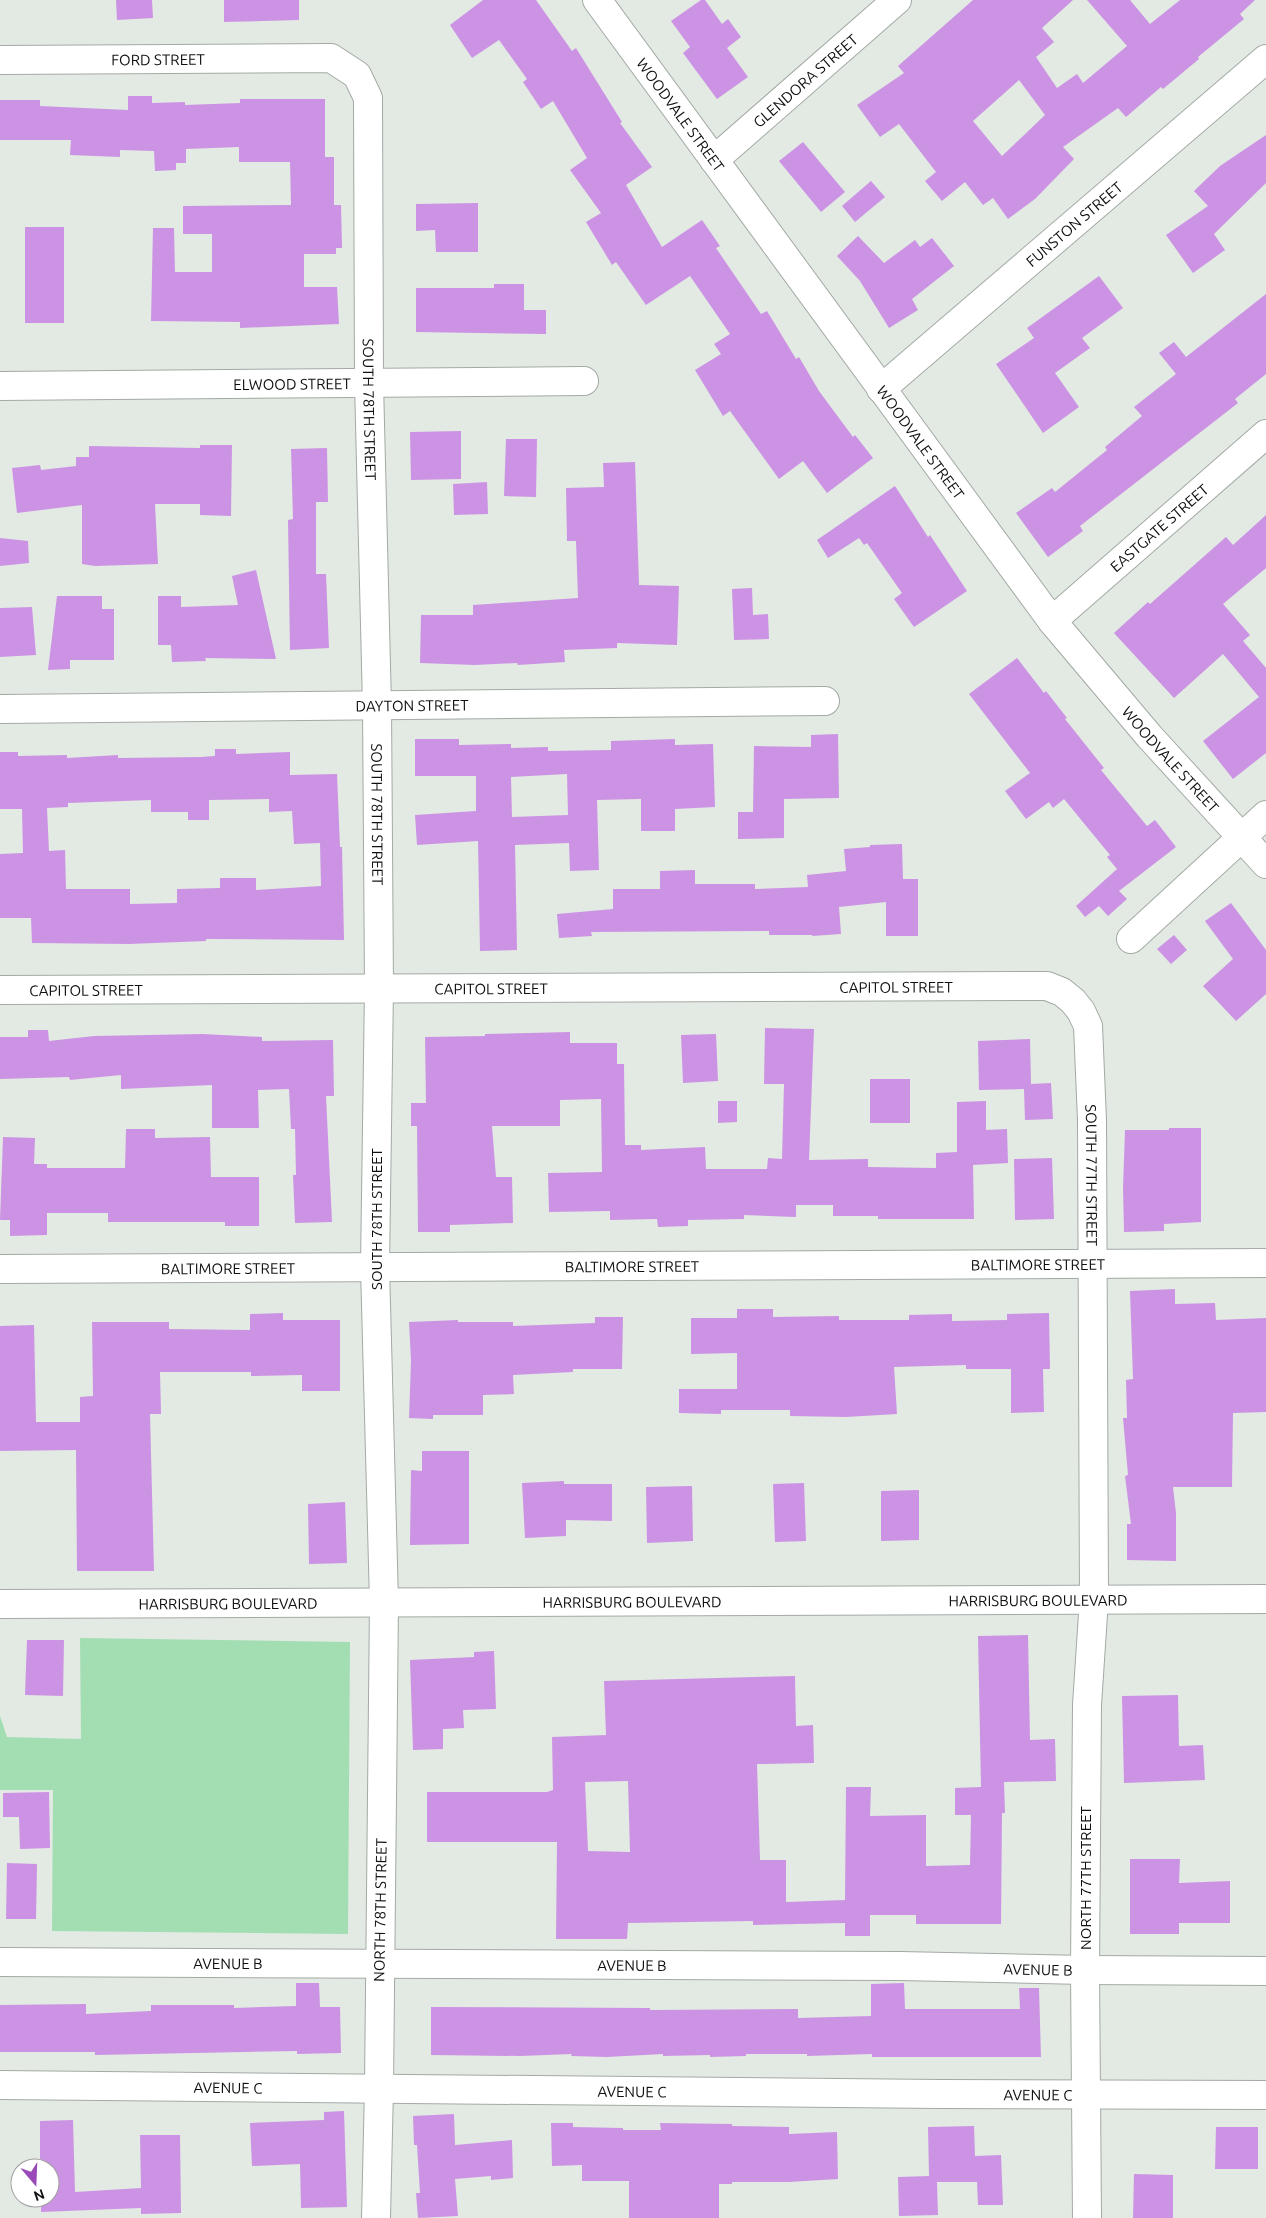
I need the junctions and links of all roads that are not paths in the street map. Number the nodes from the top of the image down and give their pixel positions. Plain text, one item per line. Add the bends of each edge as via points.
1 (597, 0) edge
2 (897, 0) edge
3 (316, 57) joint
4 (1266, 59) edge
5 (0, 60) edge
6 (714, 160) junction
7 (584, 381) dead end
8 (369, 383) junction
9 (0, 386) edge
10 (881, 389) junction
11 (1266, 434) edge
12 (1052, 621) junction
13 (825, 701) dead end
14 (377, 705) junction
15 (0, 709) edge
16 (1266, 815) edge
17 (1240, 837) junction
18 (1266, 864) edge
19 (1132, 939) dead end
20 (983, 986) joint
21 (379, 988) junction
22 (0, 990) edge
23 (1266, 1263) edge
24 (1093, 1265) junction
25 (375, 1267) junction
26 (0, 1269) edge
27 (1094, 1599) junction
28 (1266, 1599) edge
29 (384, 1602) junction
30 (0, 1604) edge
31 (0, 1962) edge
32 (379, 1964) junction
33 (1084, 1970) junction
34 (1266, 1971) edge
35 (0, 2085) edge
36 (379, 2088) junction
37 (1087, 2094) junction
38 (1266, 2095) edge
39 (376, 2218) edge
40 (1087, 2218) edge

1 - 6 street, WOODVALE STREET
2 - 6 street, GLENDORA STREET
3 - 5 street, FORD STREET
3 - 8 street, SOUTH 78TH STREET via 331,58 358,75 368,98
4 - 10 street, FUNSTON STREET
6 - 10 street, WOODVALE STREET
7 - 8 street, ELWOOD STREET
8 - 9 street, ELWOOD STREET
8 - 14 street, SOUTH 78TH STREET
10 - 12 street, WOODVALE STREET
11 - 12 street, EASTGATE STREET
12 - 17 street, WOODVALE STREET
13 - 14 street, DAYTON STREET
14 - 15 street, DAYTON STREET
14 - 21 street, SOUTH 78TH STREET
16 - 17 street
17 - 18 street, WOODVALE STREET
17 - 19 street
20 - 21 street, CAPITOL STREET
20 - 24 street, SOUTH 77TH STREET via 1047,986 1074,1001 1088,1026
21 - 22 street, CAPITOL STREET
21 - 25 street, SOUTH 78TH STREET
23 - 24 street, BALTIMORE STREET
24 - 25 street, BALTIMORE STREET
24 - 27 street, SOUTH 77TH STREET
25 - 26 street, BALTIMORE STREET
25 - 29 street, SOUTH 78TH STREET
27 - 28 street, HARRISBURG BOULEVARD
27 - 29 street, HARRISBURG BOULEVARD
27 - 33 street, NORTH 77TH STREET via 1086,1705
29 - 30 street, HARRISBURG BOULEVARD
29 - 32 street, NORTH 78TH STREET
31 - 32 street, AVENUE B
32 - 33 street, AVENUE B
32 - 36 street, NORTH 78TH STREET
33 - 34 street, AVENUE B
33 - 37 street, NORTH 77TH STREET
35 - 36 street, AVENUE C
36 - 37 street, AVENUE C
36 - 39 street, NORTH 78TH STREET
37 - 38 street, AVENUE C
37 - 40 street, NORTH 77TH STREET

